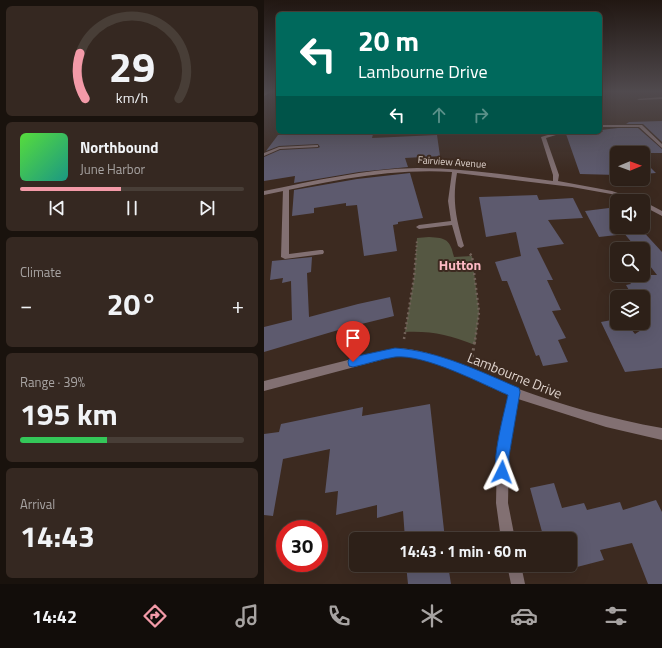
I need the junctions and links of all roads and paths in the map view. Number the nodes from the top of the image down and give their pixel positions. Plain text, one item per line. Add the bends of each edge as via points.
1 (602, 126) edge
2 (557, 134) edge
3 (316, 146) dead end
4 (662, 147) edge
5 (264, 155) edge
6 (455, 172) junction
7 (555, 183) junction
8 (286, 189) junction
9 (264, 194) edge
10 (620, 194) edge
11 (650, 207) edge
12 (662, 214) edge
13 (454, 223) junction
14 (419, 227) joint
15 (460, 246) joint
16 (320, 252) dead end
17 (403, 352) junction
18 (469, 372) junction
19 (264, 386) edge
20 (514, 392) junction
21 (662, 434) edge
22 (507, 532) edge
23 (515, 572) edge
24 (518, 584) edge

1 - 4 street via 640,126
2 - 7 street via 543,138 556,175
3 - 5 street via 279,148
6 - 7 street, Fairview Avenue
6 - 8 street, Fairview Avenue via 376,172
6 - 13 street via 451,197
7 - 10 street, Fairview Avenue
8 - 9 street, Fairview Avenue
8 - 16 street via 285,257
11 - 12 street
13 - 14 street
13 - 15 street
14 - 17 path
15 - 18 path via 472,256 479,312
17 - 18 street, Lambourne Drive via 431,358
17 - 19 street, Lambourne Drive via 368,358
18 - 20 street, Lambourne Drive
20 - 21 street, Lambourne Drive via 578,414 640,431
20 - 22 street via 503,456 502,503
23 - 24 street

